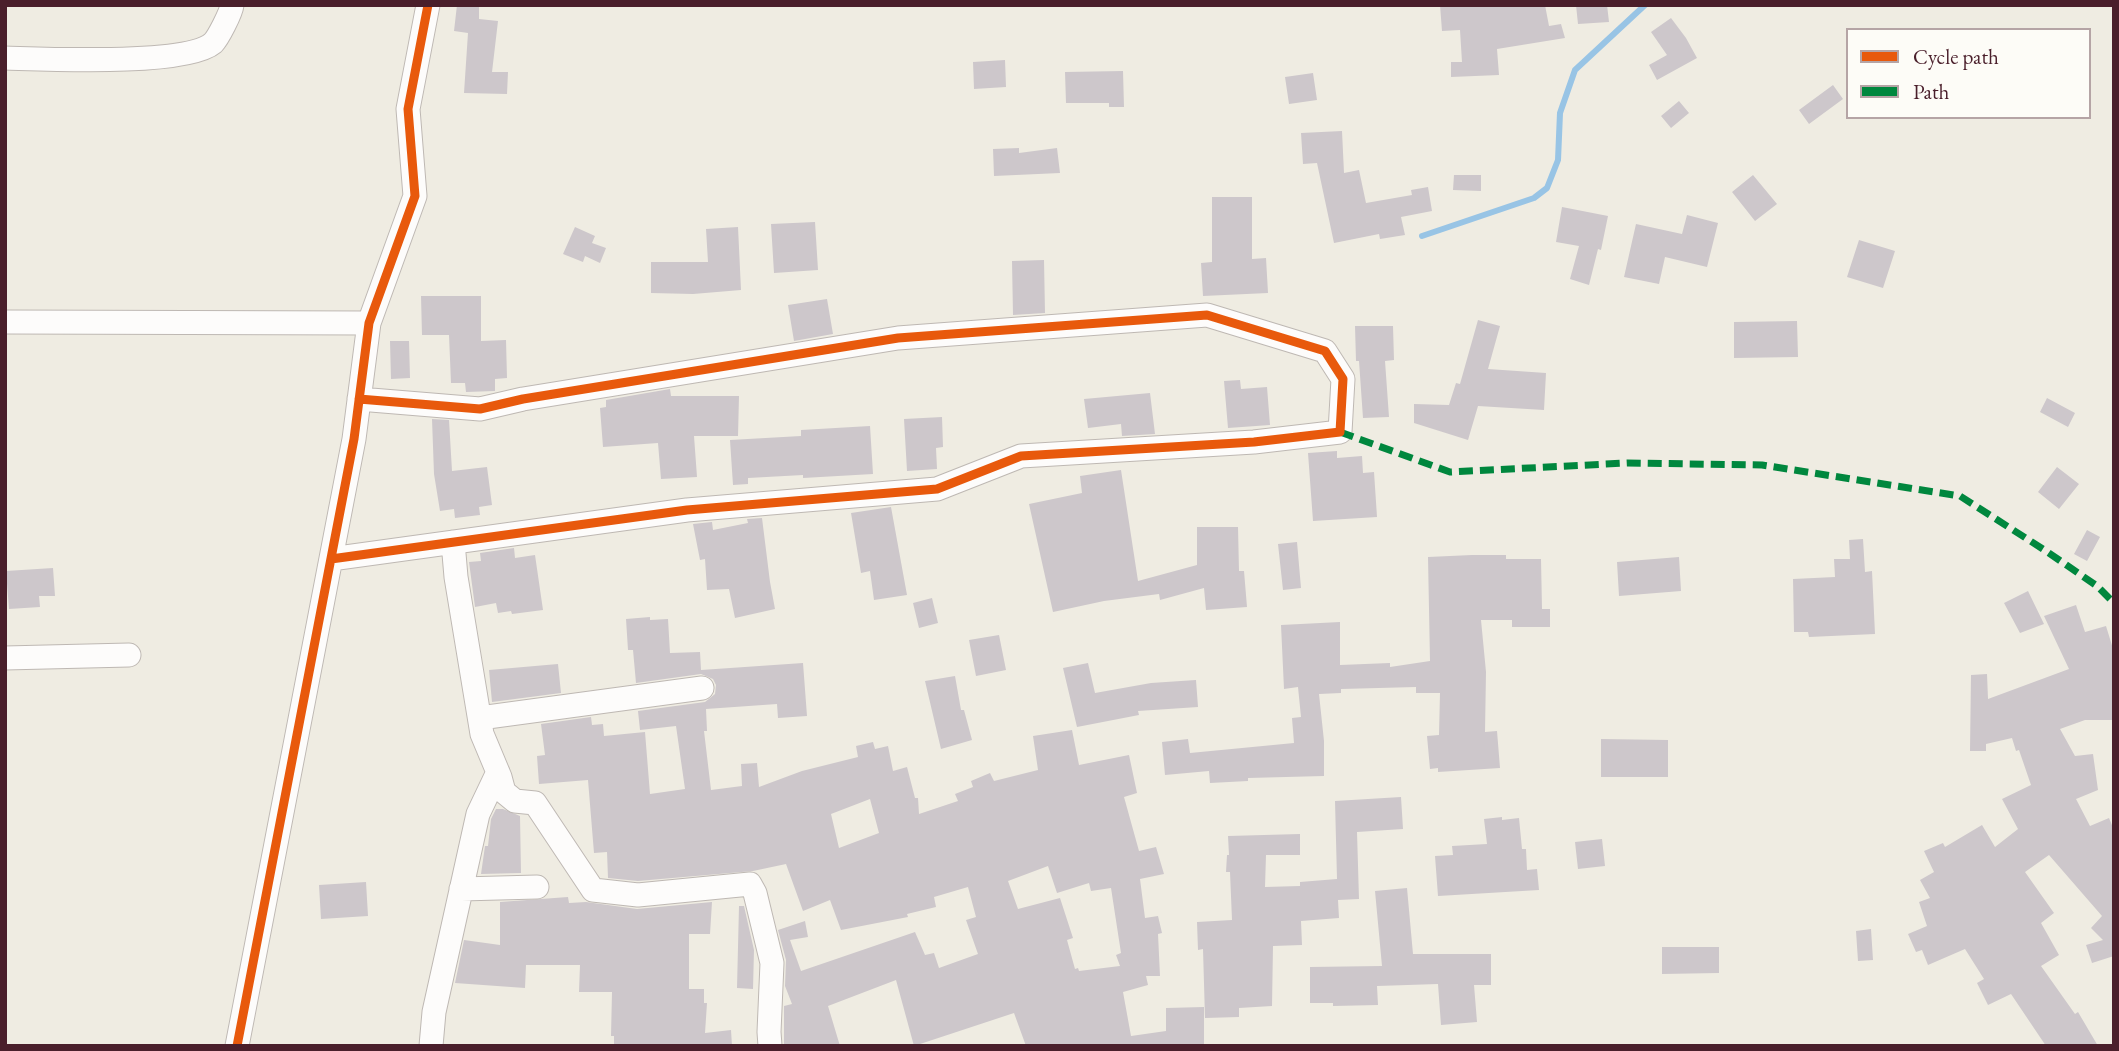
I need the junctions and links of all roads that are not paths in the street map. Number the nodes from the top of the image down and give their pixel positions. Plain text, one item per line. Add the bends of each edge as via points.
1 (232, 5) edge
2 (428, 5) edge
3 (5, 58) edge
4 (5, 321) edge
5 (369, 323) junction
6 (359, 400) junction
7 (453, 542) junction
8 (331, 559) junction
9 (129, 655) dead end
10 (5, 658) edge
11 (702, 688) dead end
12 (480, 718) junction
13 (498, 772) junction
14 (537, 887) dead end
15 (461, 889) junction
16 (237, 1046) edge
17 (431, 1046) edge
18 (770, 1046) edge

1 - 3 street via 213,43 191,53 132,59
2 - 5 street via 408,109 415,195
4 - 5 street
5 - 6 street
6 - 7 street via 480,410 523,399 898,338 1207,315 1325,351 1343,379 1339,432 1254,442 1021,456 937,489 687,510
6 - 8 street
7 - 8 street
7 - 12 street
8 - 16 street
9 - 10 street
11 - 12 street
12 - 13 street
13 - 15 street via 478,814
13 - 18 street via 504,792 515,801 535,803 593,890 638,895 750,884 772,963
14 - 15 street
15 - 17 street

